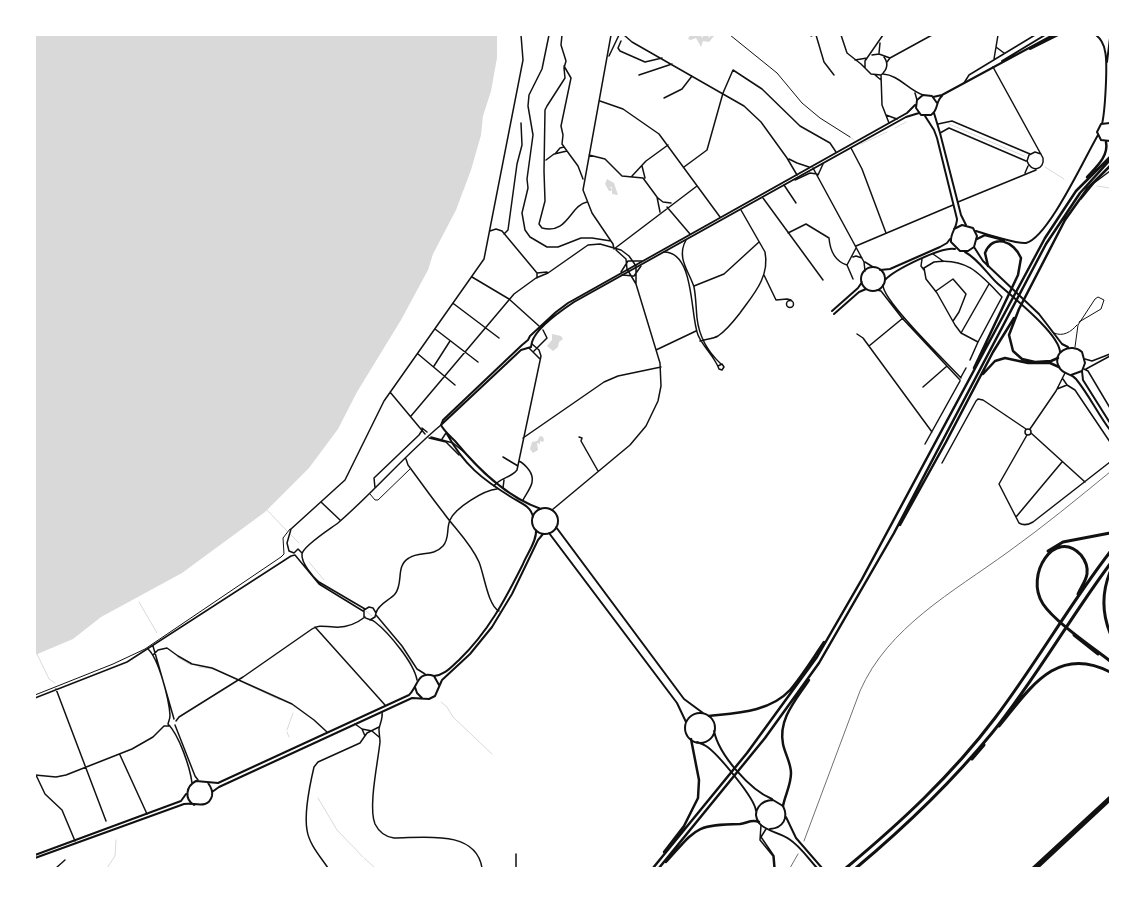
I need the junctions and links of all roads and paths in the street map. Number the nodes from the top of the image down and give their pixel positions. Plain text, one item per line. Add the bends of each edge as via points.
1 (521, 35) edge
2 (549, 35) edge
3 (562, 35) edge
4 (612, 35) edge
5 (619, 35) edge
6 (624, 35) edge
7 (730, 35) edge
8 (813, 35) edge
9 (841, 35) edge
10 (883, 35) edge
11 (932, 35) edge
12 (998, 35) edge
13 (1036, 35) edge
14 (1045, 35) edge
15 (1053, 35) edge
16 (1058, 35) edge
17 (1096, 35) edge
18 (1110, 38) edge
19 (621, 41) dead end
20 (880, 41) junction
21 (996, 47) junction
22 (1027, 50) junction
23 (1004, 53) junction
24 (879, 54) junction
25 (869, 56) junction
26 (884, 57) junction
27 (608, 58) junction
28 (662, 58) junction
29 (867, 58) junction
30 (890, 58) junction
31 (853, 60) junction
32 (994, 60) junction
33 (887, 62) junction
34 (672, 64) junction
35 (997, 65) junction
36 (564, 66) junction
37 (993, 68) junction
38 (866, 70) junction
39 (885, 70) junction
40 (1106, 73) junction
41 (881, 74) junction
42 (888, 74) junction
43 (639, 75) dead end
44 (834, 75) dead end
45 (875, 75) junction
46 (692, 76) junction
47 (881, 80) junction
48 (963, 84) junction
49 (723, 93) junction
50 (915, 93) junction
51 (922, 95) junction
52 (942, 95) junction
53 (934, 97) junction
54 (664, 98) dead end
55 (917, 100) junction
56 (600, 101) junction
57 (937, 103) junction
58 (915, 105) junction
59 (919, 113) junction
60 (934, 113) junction
61 (886, 115) junction
62 (925, 116) junction
63 (897, 119) junction
64 (521, 123) dead end
65 (889, 123) junction
66 (945, 123) junction
67 (1110, 123) edge
68 (937, 124) junction
69 (1102, 124) junction
70 (947, 128) junction
71 (940, 133) junction
72 (1098, 135) junction
73 (850, 137) dead end
74 (1110, 141) edge
75 (1106, 142) junction
76 (1036, 144) junction
77 (668, 145) junction
78 (564, 147) junction
79 (851, 148) junction
80 (567, 151) junction
81 (1034, 152) junction
82 (836, 153) junction
83 (554, 154) junction
84 (1030, 154) junction
85 (1041, 154) junction
86 (589, 155) junction
87 (1110, 157) edge
88 (787, 158) junction
89 (1110, 160) edge
90 (545, 161) junction
91 (824, 163) junction
92 (1028, 163) junction
93 (642, 166) junction
94 (1110, 166) edge
95 (684, 167) junction
96 (812, 168) junction
97 (1038, 168) junction
98 (1110, 171) edge
99 (816, 173) junction
100 (1024, 174) junction
101 (797, 175) junction
102 (802, 175) junction
103 (818, 175) junction
104 (631, 177) junction
105 (646, 180) junction
106 (795, 180) junction
107 (584, 181) junction
108 (698, 185) junction
109 (784, 186) junction
110 (1076, 191) junction
111 (657, 197) junction
112 (763, 198) junction
113 (587, 202) junction
114 (796, 202) dead end
115 (958, 202) junction
116 (672, 203) junction
117 (954, 205) junction
118 (667, 207) junction
119 (1072, 209) junction
120 (741, 210) junction
121 (659, 213) junction
122 (720, 217) junction
123 (726, 218) junction
124 (719, 221) junction
125 (967, 225) junction
126 (954, 229) junction
127 (975, 230) junction
128 (490, 231) junction
129 (788, 233) junction
130 (886, 233) junction
131 (504, 234) junction
132 (690, 234) junction
133 (951, 238) junction
134 (977, 239) junction
135 (687, 240) junction
136 (610, 241) junction
137 (759, 242) junction
138 (1008, 243) junction
139 (856, 246) junction
140 (974, 247) junction
141 (614, 249) junction
142 (956, 249) junction
143 (964, 251) junction
144 (664, 252) junction
145 (933, 254) junction
146 (851, 258) junction
147 (863, 258) junction
148 (922, 259) junction
149 (633, 260) junction
150 (642, 262) junction
151 (864, 262) junction
152 (946, 262) junction
153 (626, 263) junction
154 (846, 265) junction
155 (636, 266) junction
156 (988, 266) junction
157 (873, 267) junction
158 (627, 269) junction
159 (880, 270) junction
160 (924, 270) junction
161 (865, 271) junction
162 (550, 272) junction
163 (621, 272) junction
164 (628, 272) junction
165 (538, 273) junction
166 (636, 274) junction
167 (764, 275) junction
168 (620, 276) junction
169 (631, 276) junction
170 (472, 277) junction
171 (537, 278) junction
172 (853, 279) dead end
173 (823, 280) dead end
174 (885, 280) junction
175 (862, 282) junction
176 (636, 284) junction
177 (989, 284) junction
178 (883, 285) junction
179 (694, 287) junction
180 (867, 289) junction
181 (877, 290) junction
182 (936, 291) junction
183 (509, 299) junction
184 (784, 300) junction
185 (791, 300) junction
186 (787, 302) junction
187 (454, 304) junction
188 (1019, 309) junction
189 (832, 311) dead end
190 (834, 314) dead end
191 (903, 317) junction
192 (953, 321) junction
193 (1079, 322) junction
194 (1078, 325) junction
195 (539, 326) dead end
196 (486, 327) junction
197 (435, 330) junction
198 (543, 330) dead end
199 (696, 331) junction
200 (1053, 332) junction
201 (961, 333) junction
202 (858, 334) dead end
203 (499, 338) dead end
204 (528, 340) junction
205 (703, 340) junction
206 (450, 341) junction
207 (700, 341) junction
208 (978, 342) junction
209 (525, 343) junction
210 (532, 343) junction
211 (869, 346) junction
212 (528, 347) junction
213 (1069, 347) junction
214 (537, 348) junction
215 (1075, 348) junction
216 (656, 350) junction
217 (534, 351) junction
218 (465, 352) junction
219 (418, 354) junction
220 (1060, 354) junction
221 (1110, 355) edge
222 (1058, 358) junction
223 (540, 359) junction
224 (1085, 359) junction
225 (970, 360) dead end
226 (478, 362) dead end
227 (721, 364) junction
228 (434, 366) junction
229 (718, 366) junction
230 (948, 366) junction
231 (661, 367) junction
232 (1059, 367) junction
233 (966, 368) dead end
234 (1083, 370) junction
235 (1065, 373) junction
236 (1071, 375) junction
237 (444, 376) junction
238 (980, 377) junction
239 (961, 379) junction
240 (1063, 379) junction
241 (969, 380) junction
242 (1067, 385) junction
243 (455, 386) dead end
244 (923, 387) dead end
245 (1057, 389) junction
246 (390, 392) junction
247 (1110, 408) edge
248 (411, 416) junction
249 (1110, 423) edge
250 (441, 425) junction
251 (423, 429) junction
252 (1026, 429) junction
253 (1030, 429) junction
254 (1110, 430) edge
255 (446, 432) junction
256 (932, 432) junction
257 (426, 433) dead end
258 (1031, 433) junction
259 (1027, 434) junction
260 (523, 438) junction
261 (442, 439) junction
262 (581, 441) dead end
263 (451, 442) junction
264 (1110, 442) edge
265 (925, 444) dead end
266 (464, 452) junction
267 (503, 457) dead end
268 (406, 459) junction
269 (464, 459) junction
270 (519, 461) junction
271 (1063, 462) junction
272 (1110, 462) edge
273 (942, 464) dead end
274 (518, 466) junction
275 (411, 469) junction
276 (598, 471) junction
277 (505, 479) junction
278 (1085, 482) junction
279 (496, 483) junction
280 (375, 488) junction
281 (496, 488) junction
282 (503, 488) junction
283 (370, 494) junction
284 (523, 500) junction
285 (321, 502) junction
286 (541, 509) junction
287 (552, 510) junction
288 (533, 517) junction
289 (1016, 517) junction
290 (341, 520) junction
291 (450, 520) junction
292 (556, 527) junction
293 (291, 529) junction
294 (536, 530) junction
295 (1110, 532) edge
296 (894, 533) junction
297 (544, 534) junction
298 (549, 534) junction
299 (1110, 552) edge
300 (302, 554) junction
301 (295, 555) junction
302 (1110, 564) edge
303 (1110, 572) edge
304 (1076, 600) junction
305 (365, 608) junction
306 (499, 611) junction
307 (363, 612) junction
308 (376, 614) junction
309 (1052, 615) junction
310 (365, 618) junction
311 (370, 620) junction
312 (836, 626) junction
313 (315, 627) junction
314 (1110, 633) edge
315 (153, 646) junction
316 (148, 649) junction
317 (155, 652) junction
318 (153, 654) junction
319 (1110, 662) edge
320 (819, 663) junction
321 (1110, 672) edge
322 (426, 674) junction
323 (232, 676) junction
324 (434, 676) junction
325 (239, 679) junction
326 (417, 680) junction
327 (231, 684) junction
328 (415, 686) junction
329 (440, 686) junction
330 (56, 689) junction
331 (35, 696) edge
332 (425, 699) junction
333 (386, 706) junction
334 (382, 712) junction
335 (703, 713) junction
336 (710, 716) junction
337 (170, 719) junction
338 (175, 720) junction
339 (686, 722) junction
340 (355, 724) junction
341 (175, 725) junction
342 (171, 726) junction
343 (379, 727) junction
344 (362, 729) junction
345 (372, 731) junction
346 (714, 731) junction
347 (328, 733) junction
348 (365, 736) junction
349 (380, 738) junction
350 (690, 740) junction
351 (697, 742) junction
352 (120, 755) junction
353 (85, 768) junction
354 (35, 775) edge
355 (198, 780) junction
356 (951, 780) junction
357 (192, 783) junction
358 (208, 783) junction
359 (212, 792) junction
360 (187, 793) junction
361 (1110, 798) edge
362 (773, 800) junction
363 (194, 805) junction
364 (784, 806) junction
365 (756, 813) junction
366 (147, 814) junction
367 (786, 816) junction
368 (106, 821) dead end
369 (760, 824) junction
370 (769, 829) junction
371 (74, 837) junction
372 (76, 841) junction
373 (71, 843) junction
374 (80, 843) junction
375 (516, 854) dead end
376 (35, 855) edge
377 (35, 858) edge
378 (65, 860) dead end
379 (56, 868) edge
380 (328, 868) edge
381 (482, 868) edge
382 (516, 868) edge
383 (652, 868) edge
384 (660, 868) edge
385 (774, 868) edge
386 (816, 868) edge
387 (822, 868) edge
388 (846, 868) edge
389 (856, 868) edge
390 (1033, 868) edge
391 (1037, 868) edge

1 - 128 street via 523,60
2 - 136 street via 542,69 528,95 533,135 528,188 522,213 525,230 530,237 547,247 558,247 581,238
3 - 36 street via 561,45 566,61
4 - 27 street
5 - 27 street
6 - 28 street
7 - 73 street via 777,73 802,103
8 - 44 street via 824,62
9 - 31 street via 844,49
10 - 20 street
11 - 30 street
12 - 21 street
13 - 23 street
14 - 35 main road
15 - 22 main road
16 - 22 main road
17 - 40 main road via 1102,41 1105,52
18 - 40 main road
19 - 28 street via 618,48 620,51 645,62
20 - 24 street
20 - 25 street
21 - 23 street
21 - 32 street
22 - 35 main road
23 - 32 street
24 - 25 street
24 - 26 street
25 - 29 street
26 - 30 street
26 - 33 street
27 - 56 street
28 - 34 street
29 - 31 street
29 - 38 street
30 - 33 street
31 - 38 street via 859,62
32 - 48 street via 969,75
33 - 39 street
34 - 43 street
34 - 46 street
35 - 37 main road
36 - 78 street via 571,78 560,126
36 - 90 street via 564,81 545,110
37 - 48 main road
37 - 76 street
38 - 45 street
39 - 41 street
39 - 42 street
40 - 69 main road
41 - 42 street
41 - 45 street
41 - 47 street
42 - 50 street
45 - 47 street
46 - 49 street
46 - 54 street via 682,89
47 - 61 street via 882,104
48 - 52 main road
49 - 82 street via 733,70 762,89 800,126 830,143
49 - 88 street via 753,113
49 - 95 street via 707,150
50 - 51 street
50 - 55 street
51 - 53 main road
51 - 55 main road
52 - 53 main road
52 - 57 main road
53 - 57 main road
55 - 58 main road
56 - 77 street via 629,112
56 - 86 street
57 - 60 main road
58 - 59 main road
58 - 63 main road
59 - 62 main road
59 - 79 main road via 910,115
60 - 62 main road
60 - 68 main road
61 - 63 street
61 - 65 street
62 - 117 main road via 934,130
63 - 65 main road
64 - 131 street via 522,145 508,230
65 - 82 main road
66 - 68 street
66 - 70 street
66 - 84 street via 952,121
67 - 69 main road
68 - 71 main road
69 - 72 main road via 1098,129
70 - 71 street
70 - 92 street
71 - 115 main road
72 - 75 main road
72 - 127 main road via 1071,187 1037,237 1031,241 1016,243
74 - 75 main road
75 - 110 highway via 1105,155
76 - 81 street
76 - 85 street
77 - 93 street
77 - 95 street
78 - 80 street
78 - 83 street
79 - 91 main road
79 - 130 street via 862,169
80 - 83 street
80 - 107 street via 578,166
81 - 84 street
81 - 85 street
82 - 96 main road
83 - 90 street
84 - 92 street
85 - 97 street via 1044,163
86 - 104 street via 605,158 620,175
86 - 107 street
87 - 110 highway
88 - 96 street
88 - 101 street
89 - 296 highway via 1080,193 1052,233
90 - 113 street via 545,201 539,220 540,227 551,229 565,223 578,206
91 - 96 main road
91 - 103 street
92 - 97 street via 1032,168
92 - 100 street via 1028,170
93 - 104 street
93 - 105 street
94 - 119 highway via 1094,180
95 - 108 street
96 - 99 street
96 - 101 main road
96 - 102 main road
96 - 103 street
97 - 100 street
98 - 119 street via 1094,183
99 - 103 street
99 - 106 street
100 - 115 street
101 - 102 street
101 - 106 street
101 - 122 main road
102 - 106 main road
103 - 139 street
104 - 105 street via 639,176
105 - 111 street
106 - 109 main road
107 - 113 street via 583,190
108 - 116 street
108 - 122 street
109 - 112 main road
109 - 114 street
110 - 241 highway via 1035,255
111 - 116 street via 663,202
111 - 121 street
112 - 120 main road
112 - 129 street
113 - 136 street
115 - 125 main road
116 - 118 street
117 - 126 main road via 957,219
117 - 130 street
118 - 121 street
118 - 132 street
119 - 188 highway via 1057,233
120 - 123 main road
120 - 137 street
121 - 141 street
122 - 123 main road
122 - 124 main road
122 - 132 main road
123 - 124 main road
124 - 135 main road
125 - 126 main road
125 - 127 main road
126 - 133 main road
127 - 134 main road
128 - 131 street via 496,229
128 - 170 street via 484,259
129 - 154 street via 806,224 829,238 830,250 836,259
129 - 173 street
130 - 139 street
131 - 165 street
132 - 150 main road
133 - 142 main road
133 - 159 main road via 940,247 890,270
134 - 138 highway via 985,235
134 - 140 main road
135 - 144 main road
135 - 179 street via 682,256
136 - 141 street
137 - 167 street via 767,260
137 - 179 street via 724,274
138 - 156 highway via 1001,241 989,245 985,253
138 - 241 highway via 1021,258 1018,275
139 - 146 street
139 - 147 street
140 - 143 main road
140 - 156 main road via 977,255
141 - 149 street via 621,250
141 - 153 street via 625,258
141 - 162 street via 598,244 588,245
142 - 143 main road
142 - 145 main road
143 - 220 main road via 1024,306 1055,341
144 - 150 main road
144 - 199 street via 672,253 680,260 691,288
145 - 148 main road
145 - 152 street
146 - 147 street
146 - 154 street
147 - 151 street
148 - 160 street via 921,266
148 - 174 main road via 896,270
149 - 150 street
149 - 153 street
149 - 155 street
150 - 155 main road
150 - 166 street
151 - 157 street
151 - 161 street
152 - 160 street via 929,264
152 - 177 street via 973,268
153 - 158 street
153 - 163 street
154 - 172 street
155 - 158 main road
155 - 164 main road
155 - 166 street
156 - 200 main road via 1027,302
157 - 159 main road
157 - 161 main road
158 - 163 main road
158 - 164 street
159 - 174 main road
160 - 182 street via 926,279
161 - 175 main road
162 - 165 street
162 - 171 street
163 - 204 main road via 564,306
164 - 168 main road
164 - 169 street
165 - 171 street
166 - 169 street
166 - 176 street
167 - 184 street via 776,300
167 - 205 street via 756,292 729,327 716,337
168 - 169 street
168 - 210 main road via 564,308 534,336
169 - 176 street
170 - 183 street
170 - 187 street
171 - 183 street
174 - 178 main road
175 - 180 main road
175 - 189 main road
176 - 216 street
177 - 201 street
177 - 208 street via 1002,297
178 - 181 main road
178 - 191 street via 885,292
179 - 205 street via 698,324
180 - 181 main road
180 - 190 main road via 859,292
181 - 191 street via 882,291
182 - 192 street
182 - 192 street via 953,279 966,294
183 - 195 street
183 - 196 street
184 - 185 street
184 - 186 street
185 - 186 street
185 - 186 street via 794,304 792,308 787,307
187 - 196 street
187 - 197 street
188 - 222 highway via 1009,335 1013,351 1022,359 1031,362
188 - 238 highway
191 - 211 street
191 - 230 street
192 - 201 street
193 - 193 street via 1101,309 1104,300 1098,297 1091,303
193 - 194 street
194 - 200 street via 1068,333
194 - 215 street
196 - 203 street
196 - 218 street
197 - 206 street
197 - 219 street
198 - 214 street via 547,338
199 - 207 street
199 - 216 street
200 - 213 main road via 1062,344
201 - 208 street
202 - 211 street
204 - 209 main road
204 - 210 main road
205 - 207 street
205 - 227 street
206 - 218 street
206 - 228 street
207 - 229 street
208 - 225 street
209 - 212 main road
209 - 250 main road via 442,421
210 - 212 main road
210 - 214 street
211 - 256 street
212 - 217 street
212 - 250 main road via 521,350
213 - 215 main road
213 - 220 main road
214 - 217 street
214 - 223 street
215 - 224 main road via 1082,352
216 - 231 street
217 - 223 street
218 - 226 street
218 - 237 street
219 - 228 street
219 - 246 street
220 - 222 main road
221 - 224 street via 1092,361
221 - 234 street
222 - 232 main road
223 - 260 street
224 - 234 main road
227 - 229 street
227 - 229 street via 724,366 723,369 720,370
228 - 237 street
230 - 239 street
230 - 244 street
231 - 260 street via 618,376 604,382
231 - 276 street via 660,394 651,417 630,445
232 - 235 main road
232 - 238 highway via 1050,363 1002,359 995,361
233 - 239 street
234 - 236 main road
234 - 247 street via 1088,371
234 - 249 main road via 1083,380
235 - 236 main road
235 - 240 street
236 - 254 main road via 1075,377
237 - 243 street
237 - 248 street
238 - 296 highway via 905,518
239 - 256 street
240 - 242 street
240 - 245 street
241 - 312 highway
242 - 245 street
242 - 264 street via 1075,390
245 - 253 street
246 - 248 street
246 - 285 street via 345,480
248 - 251 street
250 - 255 main road
250 - 268 street
251 - 257 street
251 - 280 street via 374,478
252 - 253 street
252 - 259 street
252 - 273 street via 978,399
253 - 258 street
255 - 261 street
255 - 263 main road
255 - 266 main road
256 - 265 street
258 - 259 street
258 - 271 street
259 - 289 street via 1000,482 1001,489
260 - 270 street
261 - 263 street
261 - 269 street via 430,437 446,442
262 - 276 street
263 - 266 street
263 - 269 main road
266 - 279 main road
267 - 274 street
268 - 275 street
268 - 280 street
269 - 281 main road via 484,481
270 - 274 street
270 - 284 street via 526,466 533,479
271 - 278 street
271 - 289 street
272 - 278 street
274 - 277 street via 514,474
275 - 283 street via 378,500
275 - 291 street
276 - 287 street
277 - 279 street
277 - 282 street
278 - 289 street via 1028,525 1022,525
279 - 281 street
279 - 282 main road
280 - 283 street
281 - 288 main road via 528,507
281 - 291 street via 462,507
282 - 284 main road
283 - 290 street
284 - 286 main road
285 - 290 street
285 - 293 street
286 - 287 main road
286 - 288 main road
287 - 292 main road via 557,516
288 - 294 main road via 532,524
290 - 300 street via 306,547
291 - 306 street via 472,549 483,572 492,605
291 - 308 street via 444,545 433,553 407,559 401,567 396,592 378,608
292 - 298 main road
292 - 335 main road via 684,699
293 - 301 street via 287,545 288,550
293 - 331 street via 283,538 284,554 145,649
294 - 297 main road
294 - 306 main road via 534,541
295 - 309 highway via 1063,542 1044,555 1036,573 1035,588 1041,604
296 - 320 highway
297 - 298 main road
297 - 329 main road via 538,540 512,594 492,627 470,654 442,680
298 - 339 main road via 677,703
299 - 304 highway
300 - 301 street
300 - 301 street via 298,549
300 - 305 street via 302,559 319,582
301 - 307 street via 319,584
301 - 315 street
302 - 356 highway via 992,733
303 - 314 highway via 1104,606
304 - 309 highway via 1086,576 1085,561 1073,549 1056,548 1044,559 1036,578 1039,598
304 - 388 highway via 1020,684 962,758 909,812
305 - 307 street
305 - 308 street via 371,607
306 - 324 main road via 468,652 445,673
307 - 310 street
308 - 311 street
308 - 322 street via 417,669
309 - 319 highway
310 - 311 street
310 - 313 street via 355,624 341,627
311 - 326 street via 376,623 404,655 416,672
312 - 336 highway via 789,691 777,700 749,711
312 - 383 highway via 761,735
313 - 325 street
313 - 333 street
315 - 316 street
315 - 317 street
316 - 318 street
316 - 330 street via 127,662
317 - 318 street
317 - 323 street via 167,648 192,664
317 - 338 street
318 - 337 street
320 - 364 highway via 784,722 782,741 791,778
320 - 384 highway via 760,744
321 - 356 highway via 1080,664 1061,667 1045,674 1033,684 979,751
322 - 324 main road
322 - 326 main road
323 - 325 street
323 - 327 street
324 - 329 main road
325 - 327 street
325 - 347 street via 292,704
326 - 328 main road
327 - 338 street
328 - 332 main road via 417,693
328 - 333 main road via 410,695
329 - 332 main road via 435,696
330 - 331 street
330 - 353 street
332 - 334 main road via 412,698
333 - 347 main road
334 - 340 main road
334 - 343 street
335 - 336 main road
335 - 339 main road via 694,714
336 - 346 main road via 714,723
337 - 338 street
337 - 342 street via 168,723
338 - 341 street
339 - 350 main road via 685,732
340 - 344 street
340 - 359 main road via 219,786
341 - 342 street
341 - 355 street via 194,776
342 - 352 street via 164,726 153,737
342 - 357 street via 188,766
343 - 345 street
343 - 349 street
344 - 345 street
344 - 348 street
345 - 348 street
345 - 349 street
346 - 351 main road via 710,739
346 - 362 main road via 719,745 744,778 759,793
347 - 358 main road via 218,783
348 - 380 street via 360,743 315,765 307,830 311,843
349 - 381 street via 373,806 374,821 378,830 394,838 461,841 477,854
350 - 351 main road
350 - 383 highway via 700,780 698,798 684,826
351 - 365 main road via 707,747 740,783 755,805
352 - 353 street
352 - 366 street
353 - 354 street via 59,777
353 - 368 street
354 - 371 street via 45,794 62,810
355 - 357 main road
355 - 358 main road
356 - 389 highway via 895,835
357 - 360 main road
358 - 359 main road
359 - 363 main road via 207,803
360 - 363 main road
360 - 366 main road via 181,801
361 - 390 highway
361 - 391 highway
362 - 364 main road
362 - 365 main road via 764,802
363 - 374 main road via 184,804
364 - 367 main road
365 - 369 main road
366 - 372 main road
367 - 370 main road via 779,827
367 - 387 main road via 796,838
369 - 370 main road
369 - 384 highway via 753,820 743,824 713,824 703,827 686,839
369 - 385 street via 760,839 773,856
370 - 385 street via 763,832 761,839 774,856
370 - 386 main road via 796,844
371 - 372 street
371 - 373 street
372 - 373 main road
372 - 374 street
373 - 376 main road
374 - 377 main road
375 - 382 street
378 - 379 street

